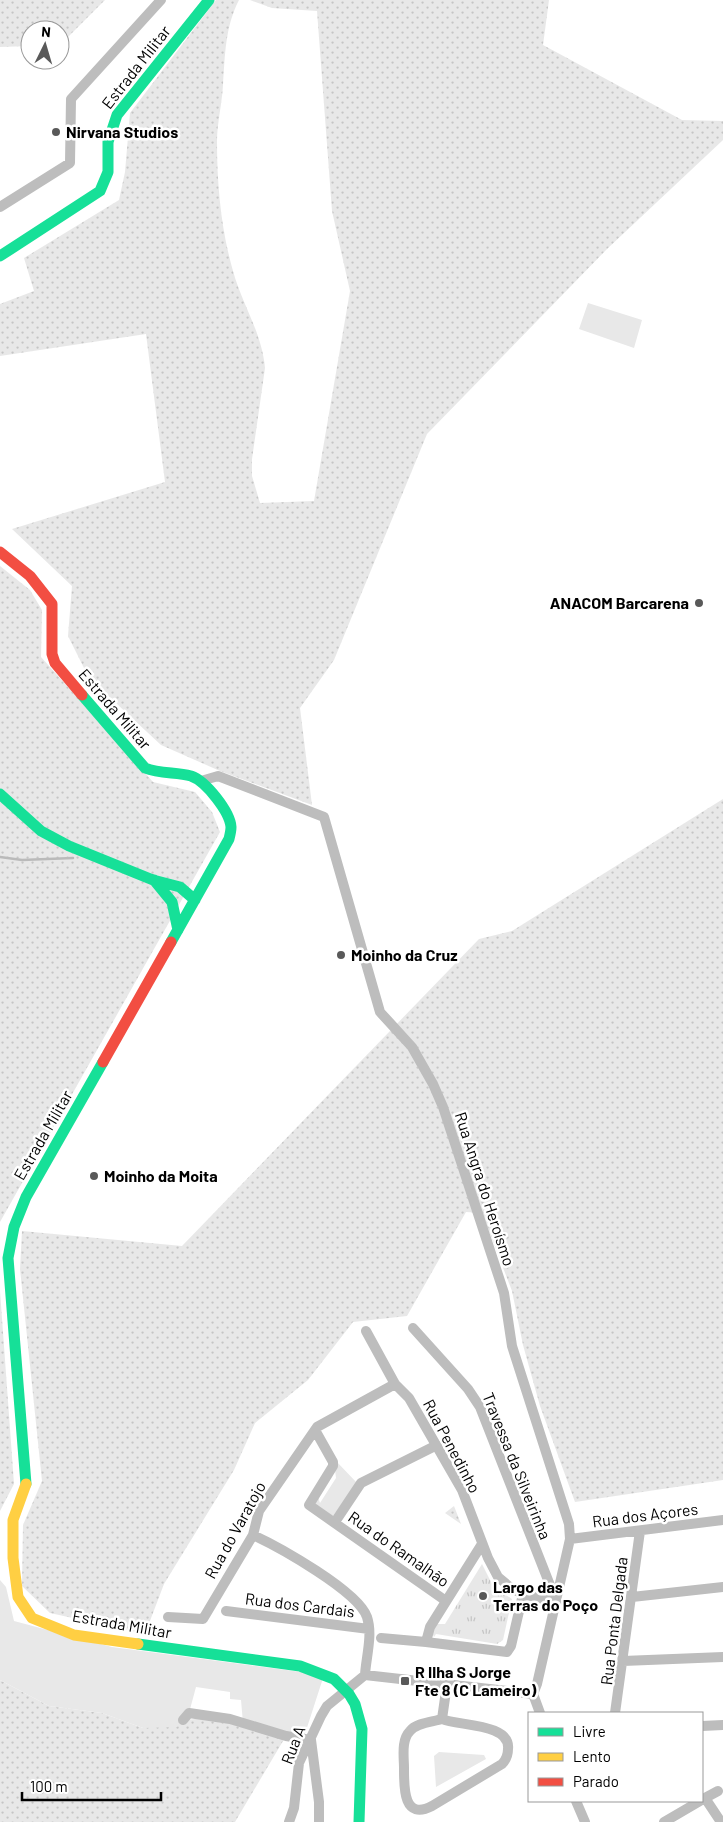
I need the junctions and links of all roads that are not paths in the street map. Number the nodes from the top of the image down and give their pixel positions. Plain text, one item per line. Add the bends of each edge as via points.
1 (162, 0) edge
2 (209, 0) edge
3 (0, 207) edge
4 (0, 256) edge
5 (0, 552) edge
6 (201, 781) junction
7 (0, 794) edge
8 (212, 869) junction
9 (168, 886) junction
10 (195, 900) junction
11 (178, 930) junction
12 (413, 1328) dead end
13 (366, 1331) dead end
14 (395, 1384) junction
15 (315, 1430) junction
16 (437, 1445) junction
17 (723, 1520) edge
18 (335, 1522) junction
19 (640, 1531) junction
20 (253, 1534) junction
21 (570, 1539) junction
22 (482, 1544) junction
23 (723, 1587) edge
24 (522, 1594) junction
25 (632, 1597) junction
26 (446, 1601) junction
27 (557, 1603) junction
28 (226, 1611) dead end
29 (168, 1617) dead end
30 (369, 1629) junction
31 (381, 1638) dead end
32 (426, 1642) junction
33 (723, 1657) edge
34 (623, 1660) junction
35 (365, 1675) junction
36 (447, 1684) junction
37 (348, 1691) junction
38 (532, 1694) junction
39 (540, 1712) edge
40 (615, 1712) edge
41 (442, 1718) junction
42 (183, 1720) dead end
43 (723, 1725) edge
44 (703, 1726) edge
45 (311, 1740) junction
46 (718, 1791) dead end
47 (703, 1799) edge
48 (703, 1801) edge
49 (576, 1802) edge
50 (699, 1802) edge
51 (582, 1821) edge
52 (289, 1822) edge
53 (319, 1822) edge
54 (359, 1822) edge
55 (664, 1822) edge
56 (721, 1822) edge

1 - 3 street via 71,99 70,163
2 - 4 street, Estrada Militar via 117,115 108,142 108,172 100,191
5 - 6 street, Estrada Militar via 30,576 52,604 52,654 55,663 134,759 145,768
6 - 8 street, Estrada Militar via 217,799 232,828
6 - 21 street, Rua Angra do Heroísmo via 218,776 324,817 380,1012 412,1047 443,1107 504,1293 512,1346 565,1510
7 - 9 street via 41,831 69,846
8 - 9 street via 196,880
8 - 10 street, Estrada Militar
9 - 10 street via 187,891
9 - 11 street
10 - 11 street, Estrada Militar
11 - 37 street, Estrada Militar via 26,1197 9,1238 8,1258 27,1475 26,1488 13,1520 18,1597 32,1618 74,1635 316,1669 331,1676
12 - 27 street, Travessa da Silveirinha via 468,1388 480,1407
13 - 14 street, Rua Penedinho
14 - 15 street, Rua do Varatojo
14 - 16 street, Rua Penedinho via 409,1398
15 - 18 street, Rua do Ramalhão via 333,1466 308,1505
15 - 20 street, Rua do Varatojo via 259,1511
16 - 18 street via 361,1483
16 - 22 street, Rua Penedinho via 462,1490
17 - 19 street, Rua dos Açores
18 - 26 street, Rua do Ramalhão
19 - 21 street, Rua dos Açores
19 - 25 street, Rua Ponta Delgada
20 - 29 street, Rua do Varatojo via 203,1619
20 - 30 street via 343,1590 359,1605
21 - 27 street, Rua Angra do Heroísmo
22 - 24 street, Rua Penedinho via 498,1577
22 - 26 street
23 - 25 street
24 - 27 street, Rua Penedinho
24 - 32 street via 507,1652
25 - 34 street, Rua Ponta Delgada
26 - 32 street via 430,1627
27 - 38 street, Rua Angra do Heroísmo
28 - 30 street, Rua dos Cardais
30 - 35 street
31 - 32 street
33 - 34 street
34 - 40 street, Rua Ponta Delgada
35 - 36 street
35 - 37 street, Rua A
36 - 38 street
36 - 41 street
37 - 45 street, Rua A via 327,1706
37 - 54 street, Estrada Militar via 358,1709 362,1729
38 - 39 street
41 - 41 street via 415,1726 405,1741 404,1795 413,1807 421,1810 502,1764 507,1755 507,1741 496,1730 452,1723
42 - 45 street via 189,1712 230,1718 286,1736
43 - 44 street
45 - 52 street, Rua A via 298,1763 294,1808
45 - 53 street
46 - 47 street
48 - 56 street
49 - 51 street
50 - 55 street

